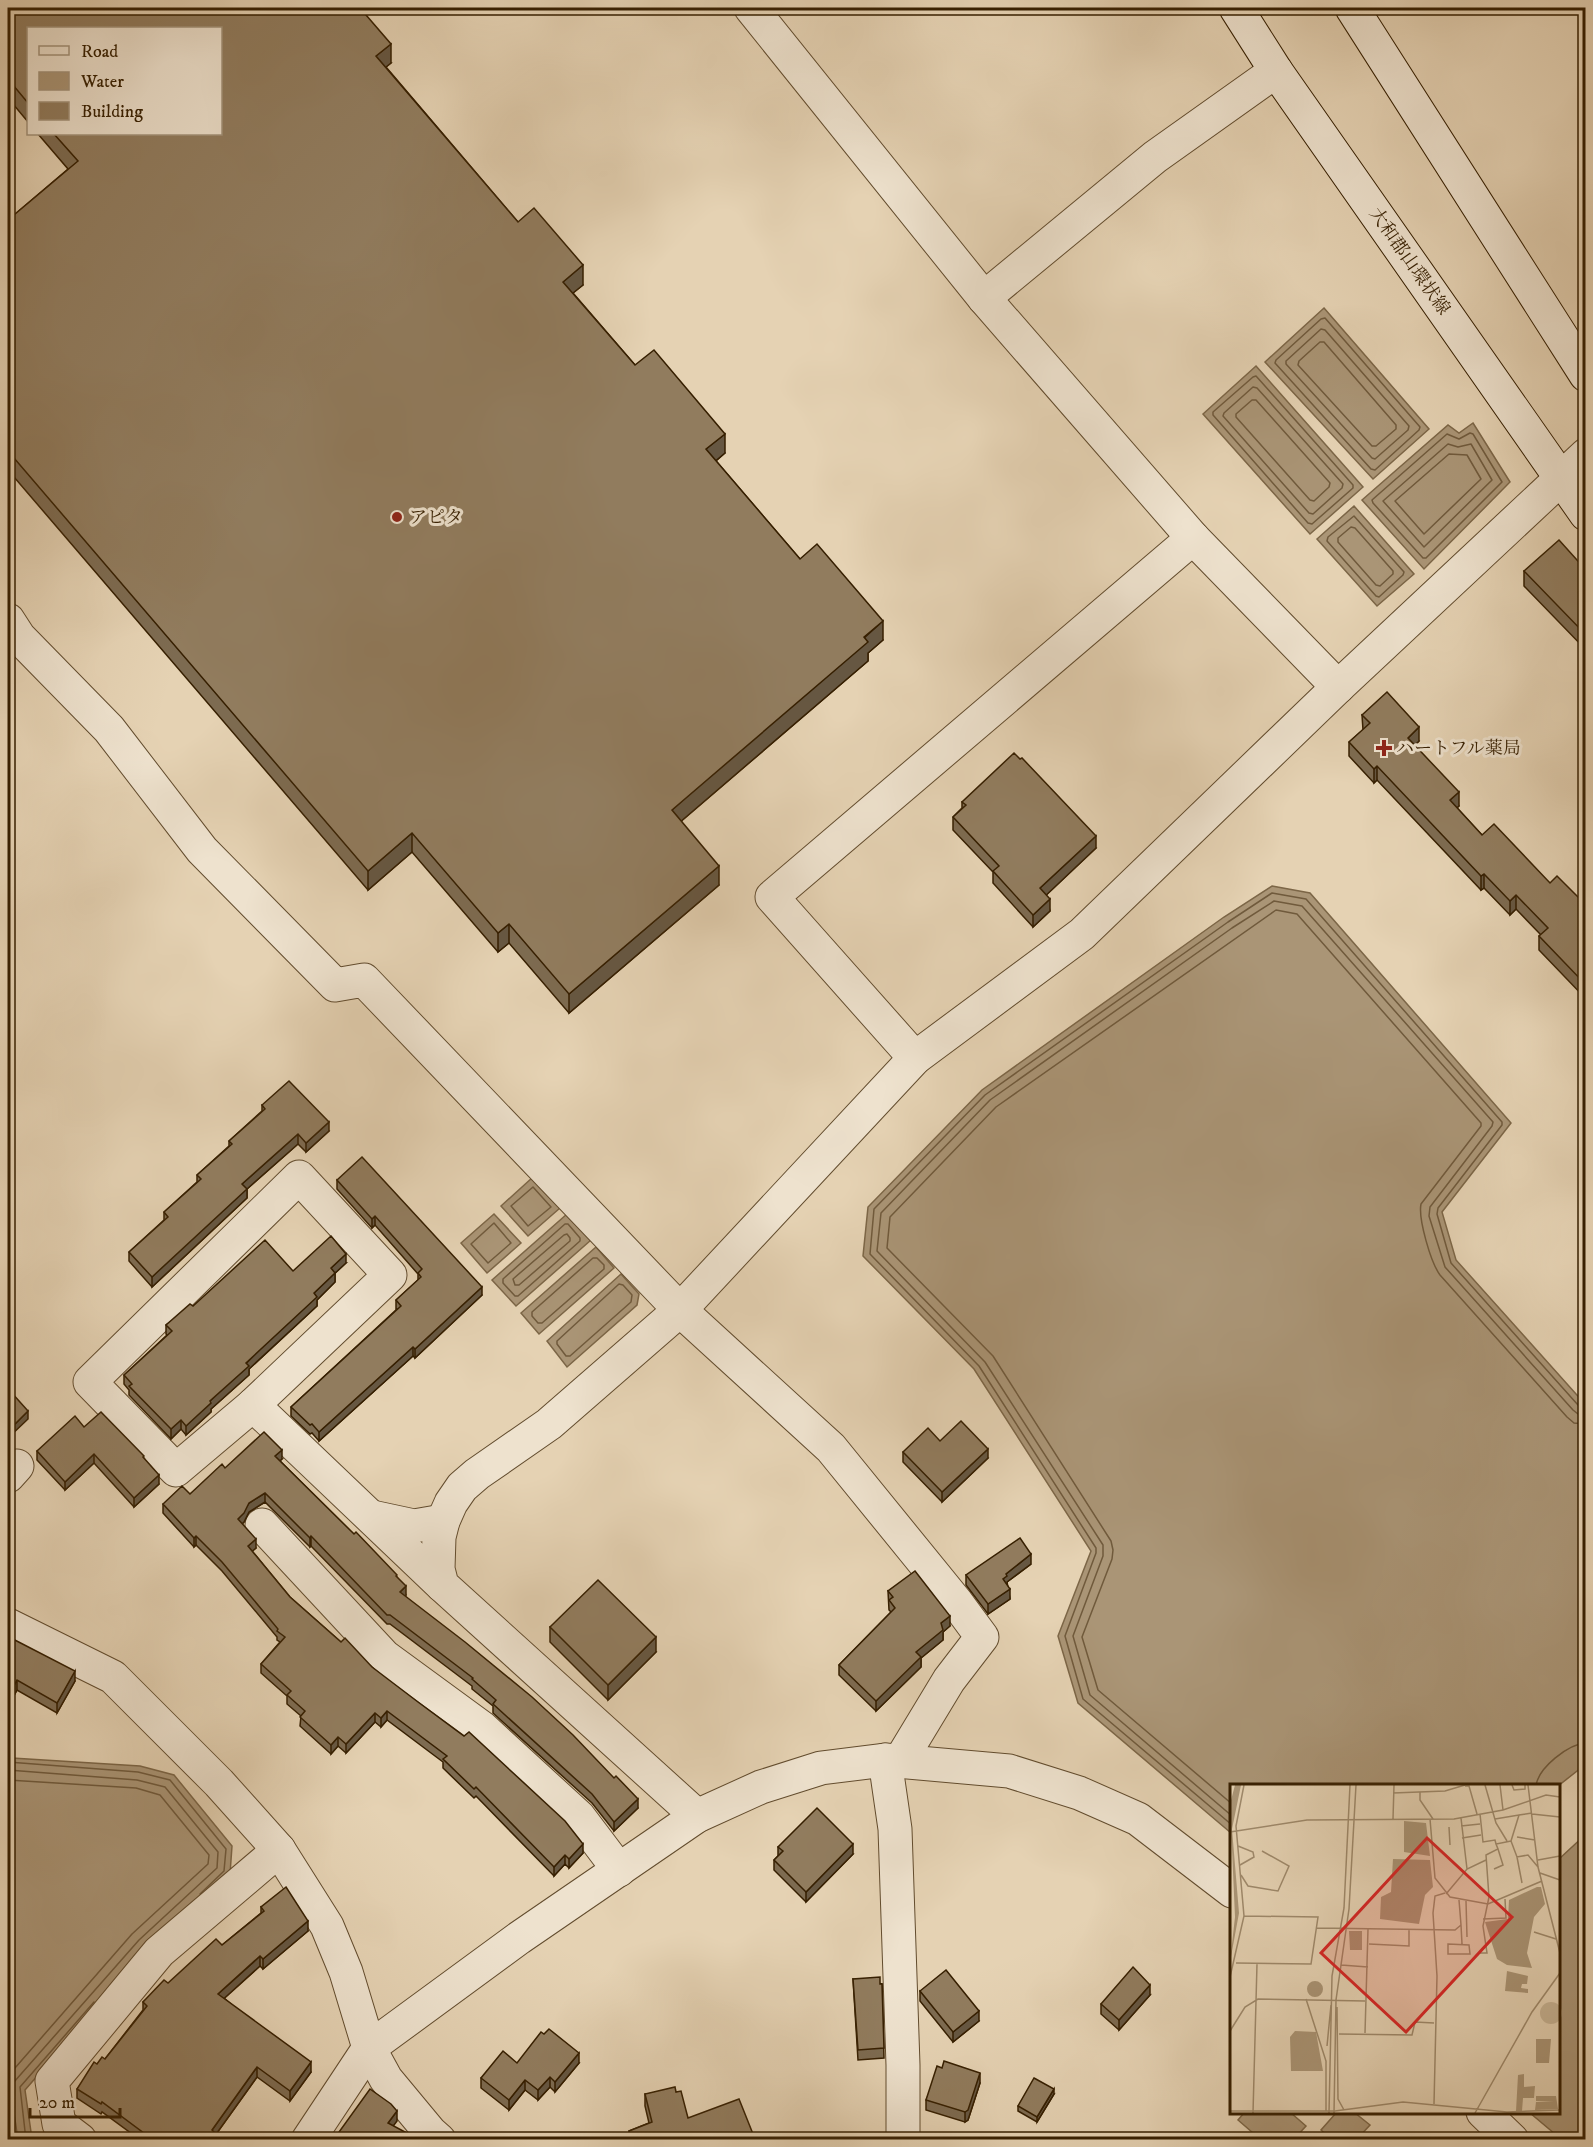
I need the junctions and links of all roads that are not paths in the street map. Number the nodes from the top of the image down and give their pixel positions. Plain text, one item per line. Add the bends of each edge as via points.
1 (751, 8) edge
2 (1236, 8) edge
3 (1352, 8) edge
4 (1276, 71) junction
5 (984, 298) junction
6 (1586, 375) edge
7 (1586, 455) edge
8 (1562, 478) junction
9 (1586, 514) edge
10 (1194, 538) junction
11 (8, 620) edge
12 (1338, 687) junction
13 (915, 1058) junction
14 (680, 1310) junction
15 (253, 1405) junction
16 (372, 1517) junction
17 (443, 1521) junction
18 (262, 1525) dead end
19 (442, 1585) junction
20 (8, 1625) edge
21 (892, 1761) junction
22 (697, 1816) junction
23 (279, 1850) junction
24 (619, 1870) junction
25 (1230, 1890) edge
26 (369, 2048) junction
27 (1485, 2114) edge
28 (80, 2139) edge
29 (308, 2139) edge
30 (439, 2139) edge
31 (903, 2139) edge
32 (1512, 2139) edge

1 - 5 street
2 - 4 street, 大和郡山環状線
3 - 6 street
4 - 5 street via 1155,157
4 - 8 street, 大和郡山環状線
5 - 10 street
7 - 8 street
8 - 9 street, 大和郡山環状線
8 - 12 street
10 - 12 street
10 - 13 street via 772,897
11 - 14 street via 19,637 109,729 202,850 335,985 364,980
12 - 13 street via 1082,934
13 - 14 street
14 - 17 street via 549,1424 462,1487
14 - 21 street via 831,1448 982,1637
15 - 15 street via 390,1275 299,1177 90,1382 176,1470
15 - 16 street
16 - 17 street via 414,1526
16 - 19 street
17 - 19 street via 437,1553
18 - 24 street via 384,1656 481,1727 579,1817
19 - 22 street
20 - 23 street via 113,1677 219,1783
21 - 22 street via 821,1768 761,1786
21 - 25 street via 1009,1772 1079,1793 1138,1819
21 - 31 street
22 - 24 street
23 - 26 street via 327,1926
23 - 28 street via 159,1952 52,2081 59,2124
24 - 26 street
26 - 29 street
26 - 30 street via 386,2079
27 - 32 street

